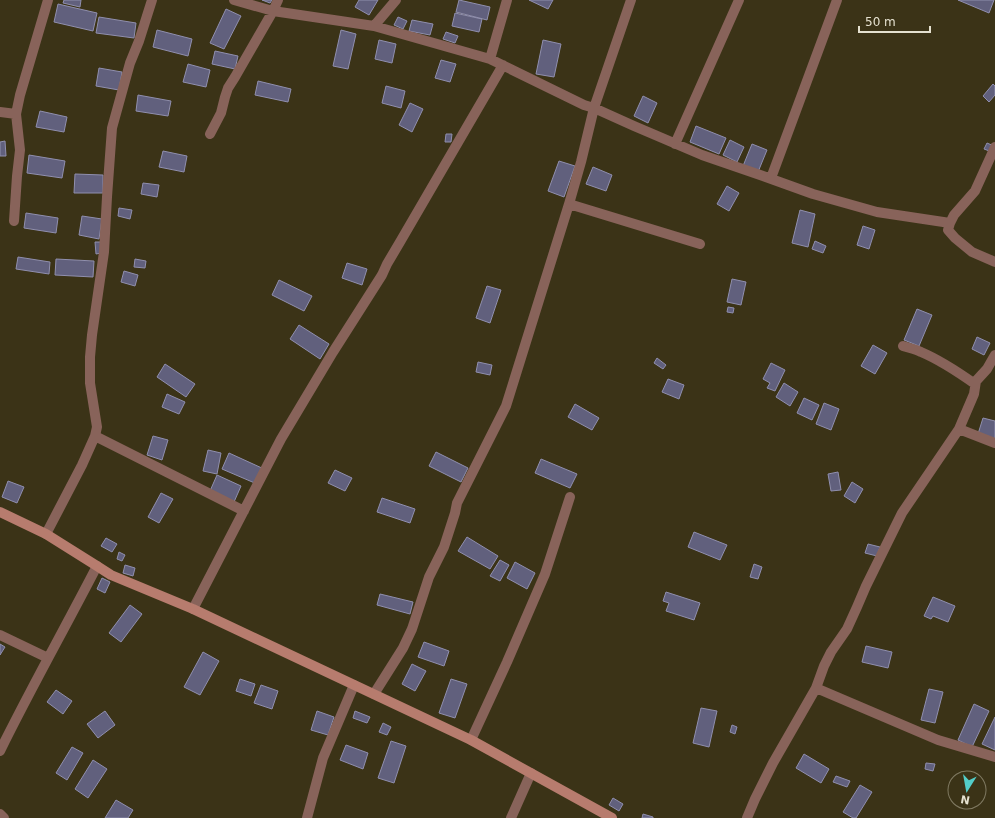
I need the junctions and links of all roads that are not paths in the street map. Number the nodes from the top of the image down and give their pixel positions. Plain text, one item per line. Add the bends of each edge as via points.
1 (48, 0) edge
2 (152, 0) edge
3 (234, 0) edge
4 (278, 0) edge
5 (396, 0) edge
6 (507, 0) edge
7 (631, 0) edge
8 (739, 0) edge
9 (837, 0) edge
10 (273, 11) junction
11 (374, 26) junction
12 (490, 59) junction
13 (503, 65) junction
14 (594, 108) junction
15 (0, 112) edge
16 (16, 114) junction
17 (210, 134) dead end
18 (675, 144) junction
19 (995, 147) edge
20 (771, 178) junction
21 (569, 204) junction
22 (14, 220) dead end
23 (950, 223) junction
24 (700, 244) dead end
25 (995, 262) edge
26 (903, 346) dead end
27 (995, 355) edge
28 (975, 384) junction
29 (959, 429) junction
30 (95, 436) junction
31 (995, 443) edge
32 (570, 497) dead end
33 (244, 511) junction
34 (0, 512) edge
35 (46, 534) junction
36 (97, 566) junction
37 (193, 609) junction
38 (0, 635) edge
39 (48, 658) junction
40 (354, 685) junction
41 (816, 688) junction
42 (374, 694) junction
43 (471, 740) junction
44 (0, 750) edge
45 (995, 757) edge
46 (531, 773) junction
47 (0, 814) edge
48 (4, 818) edge
49 (307, 818) edge
50 (511, 818) edge
51 (612, 818) edge
52 (747, 818) edge

1 - 16 street
2 - 30 street via 130,63 112,128 104,252 90,357 90,383 97,427
3 - 10 street
4 - 10 street
5 - 11 street
6 - 12 street
7 - 14 street
8 - 18 street
9 - 20 street
10 - 11 street
10 - 17 street via 228,88 221,113
11 - 12 street
12 - 13 street
13 - 14 street
13 - 33 street via 386,264 382,275 281,439
14 - 18 street
14 - 21 street
15 - 16 street
16 - 22 street via 20,150
18 - 20 street
19 - 23 street via 975,191
20 - 23 street via 812,194 877,212
21 - 24 street
21 - 42 street via 506,406 457,503 444,547 429,577 412,629
23 - 25 street via 948,230 955,238 972,252
26 - 28 street via 932,357
27 - 28 street
28 - 29 street via 974,394
29 - 31 street
29 - 41 street via 902,513 846,629 824,666
30 - 33 street
30 - 35 street
32 - 43 street via 545,574
33 - 37 street
34 - 35 street
35 - 36 street
36 - 37 street via 111,575
36 - 39 street
37 - 40 street
38 - 39 street
39 - 44 street
40 - 42 street
40 - 49 street via 323,758
41 - 45 street via 938,740
41 - 52 street via 773,763
42 - 43 street
43 - 46 street
46 - 50 street
46 - 51 street
47 - 48 street

